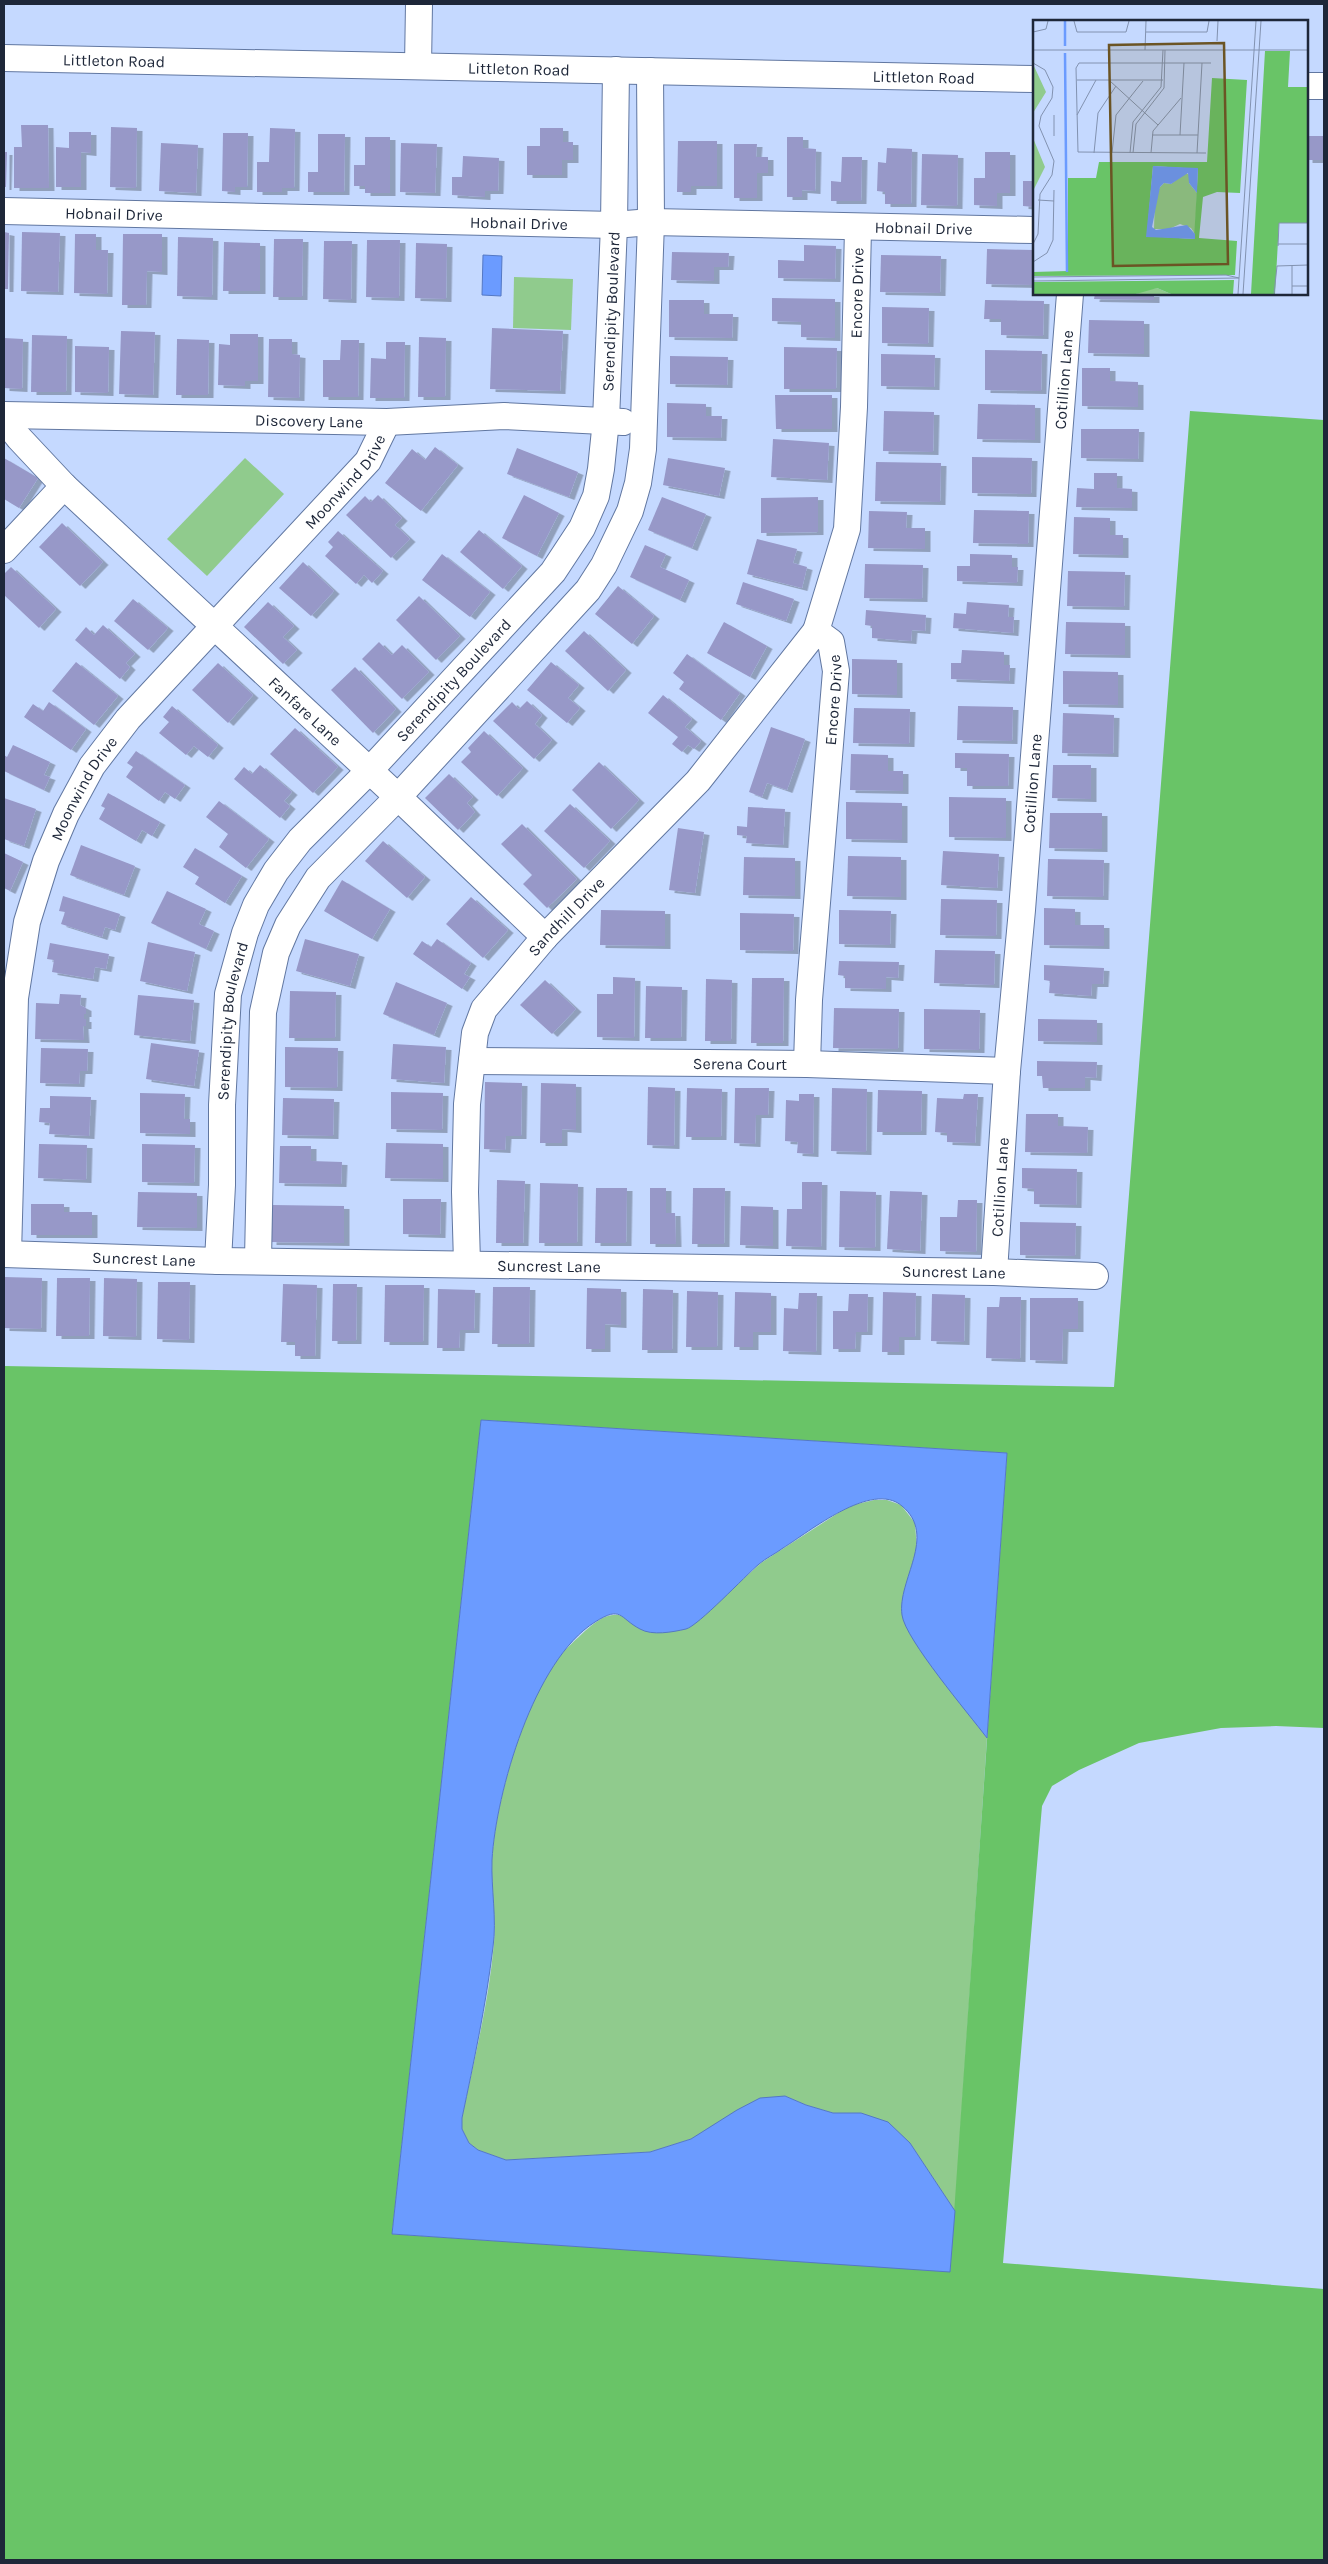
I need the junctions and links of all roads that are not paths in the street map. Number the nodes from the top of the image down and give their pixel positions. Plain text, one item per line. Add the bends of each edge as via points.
1 (419, 4) edge
2 (4, 58) edge
3 (418, 66) junction
4 (616, 70) junction
5 (650, 71) junction
6 (1033, 80) edge
7 (1308, 86) edge
8 (1324, 86) edge
9 (4, 211) edge
10 (652, 222) junction
11 (614, 225) junction
12 (858, 228) junction
13 (1033, 230) edge
14 (1070, 295) edge
15 (4, 417) edge
16 (606, 420) junction
17 (387, 422) junction
18 (643, 423) junction
19 (64, 486) junction
20 (4, 550) edge
21 (215, 626) junction
22 (816, 631) junction
23 (370, 770) junction
24 (398, 797) junction
25 (545, 937) junction
26 (472, 1061) junction
27 (807, 1064) junction
28 (1007, 1071) junction
29 (6, 1254) edge
30 (258, 1260) junction
31 (218, 1261) junction
32 (467, 1263) junction
33 (994, 1272) junction
34 (1095, 1276) dead end

1 - 3 street
2 - 3 street, Littleton Road
3 - 4 street, Littleton Road
4 - 5 street, Littleton Road
4 - 11 street, Serendipity Boulevard
5 - 6 street, Littleton Road
5 - 10 street, Serendipity Boulevard
7 - 8 street
9 - 11 street, Hobnail Drive
10 - 11 street, Hobnail Drive
10 - 12 street, Hobnail Drive
10 - 18 street, Serendipity Boulevard
11 - 16 street, Serendipity Boulevard
12 - 13 street, Hobnail Drive
12 - 22 street, Encore Drive via 848,529
14 - 28 street, Cotillion Lane
15 - 17 street, Discovery Lane
15 - 19 street, Fanfare Lane
16 - 17 street, Discovery Lane via 504,416
16 - 18 street, Discovery Lane
16 - 23 street, Serendipity Boulevard via 596,496 568,552
17 - 21 street, Moonwind Drive via 368,461
18 - 24 street, Serendipity Boulevard via 643,449 630,511 588,590
19 - 20 street
19 - 21 street, Fanfare Lane
21 - 23 street, Fanfare Lane
21 - 29 street, Moonwind Drive via 128,719 92,766 66,814 38,884 27,922 15,998
22 - 25 street, Sandhill Drive via 698,781
22 - 27 street, Encore Drive via 831,642 836,671 809,1000
23 - 24 street, Fanfare Lane
23 - 31 street, Serendipity Boulevard via 300,840 276,871 256,905 235,964 224,1025
24 - 25 street, Fanfare Lane
24 - 30 street, Serendipity Boulevard via 318,878 288,925 276,953 263,1012
25 - 26 street, Sandhill Drive via 484,1009 475,1033
26 - 27 street, Serena Court
26 - 32 street, Sandhill Drive via 467,1104
27 - 28 street, Serena Court
28 - 33 street, Cotillion Lane
29 - 31 street, Suncrest Lane
30 - 31 street, Suncrest Lane
30 - 32 street, Suncrest Lane
32 - 33 street, Suncrest Lane
33 - 34 street, Suncrest Lane

